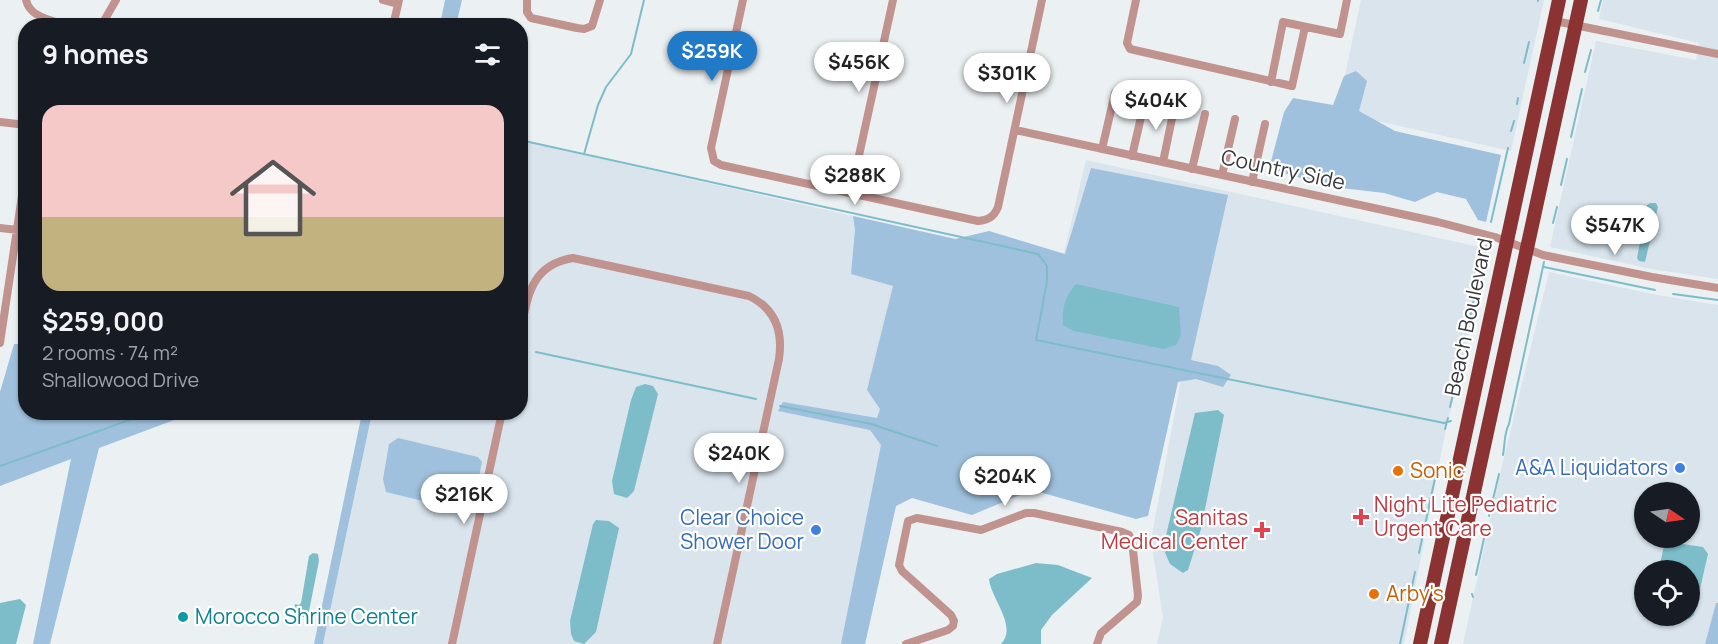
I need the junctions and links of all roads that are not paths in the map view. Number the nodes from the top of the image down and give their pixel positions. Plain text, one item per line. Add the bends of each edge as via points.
1 (116, 0) edge
2 (383, 0) edge
3 (527, 0) edge
4 (600, 0) edge
5 (743, 0) edge
6 (893, 0) edge
7 (1042, 0) edge
8 (1136, 0) edge
9 (1347, 0) edge
10 (1559, 0) edge
11 (1581, 0) edge
12 (26, 2) edge
13 (398, 2) edge
14 (43, 18) edge
15 (105, 18) edge
16 (395, 18) edge
17 (1555, 21) junction
18 (1576, 25) junction
19 (1305, 27) junction
20 (1718, 54) edge
21 (1271, 82) junction
22 (1115, 93) dead end
23 (1145, 100) dead end
24 (1175, 104) dead end
25 (1205, 114) dead end
26 (1235, 119) dead end
27 (0, 122) edge
28 (18, 124) edge
29 (1265, 124) dead end
30 (1015, 130) junction
31 (1102, 149) junction
32 (1132, 156) junction
33 (1162, 162) junction
34 (1192, 169) junction
35 (1222, 175) junction
36 (1252, 182) junction
37 (850, 192) junction
38 (18, 218) edge
39 (0, 228) edge
40 (16, 230) junction
41 (1507, 242) junction
42 (1527, 249) junction
43 (1718, 288) edge
44 (528, 302) edge
45 (0, 343) edge
46 (500, 420) edge
47 (1436, 567) junction
48 (1456, 574) junction
49 (452, 644) edge
50 (717, 644) edge
51 (906, 644) edge
52 (1097, 644) edge
53 (1420, 644) edge
54 (1441, 644) edge

1 - 15 street
2 - 13 street
3 - 4 street via 531,18 584,29 592,26
5 - 37 street via 711,148 714,161
6 - 37 street
7 - 30 street
8 - 21 street via 1127,43 1130,49
9 - 19 street via 1340,34
10 - 17 highway, Beach Boulevard
11 - 18 highway
12 - 14 street via 32,12
13 - 16 street
17 - 18 street
17 - 41 highway, Beach Boulevard
18 - 20 street
18 - 42 highway
19 - 21 street via 1292,86
19 - 21 street via 1284,22
22 - 31 street
23 - 32 street
24 - 33 street
25 - 34 street
26 - 35 street
27 - 28 street
29 - 36 street
30 - 31 street, Country Side
30 - 37 street via 998,207 985,220
31 - 32 street, Country Side
32 - 33 street, Country Side
33 - 34 street, Country Side
34 - 35 street, Country Side
35 - 36 street, Country Side
36 - 41 street, Country Side via 1438,222
38 - 40 street
39 - 40 street
40 - 45 street
41 - 42 street, Country Side
41 - 47 highway, Beach Boulevard
42 - 43 street, Country Side
42 - 48 highway
44 - 50 street via 532,286 547,267 564,259 586,259 758,300 778,322 779,359
46 - 49 street
47 - 48 highway
47 - 53 highway, Beach Boulevard
48 - 54 highway
51 - 52 street via 948,630 954,621 899,566 908,522 917,518 981,530 1034,513 1122,532 1132,541 1137,602 1101,633

